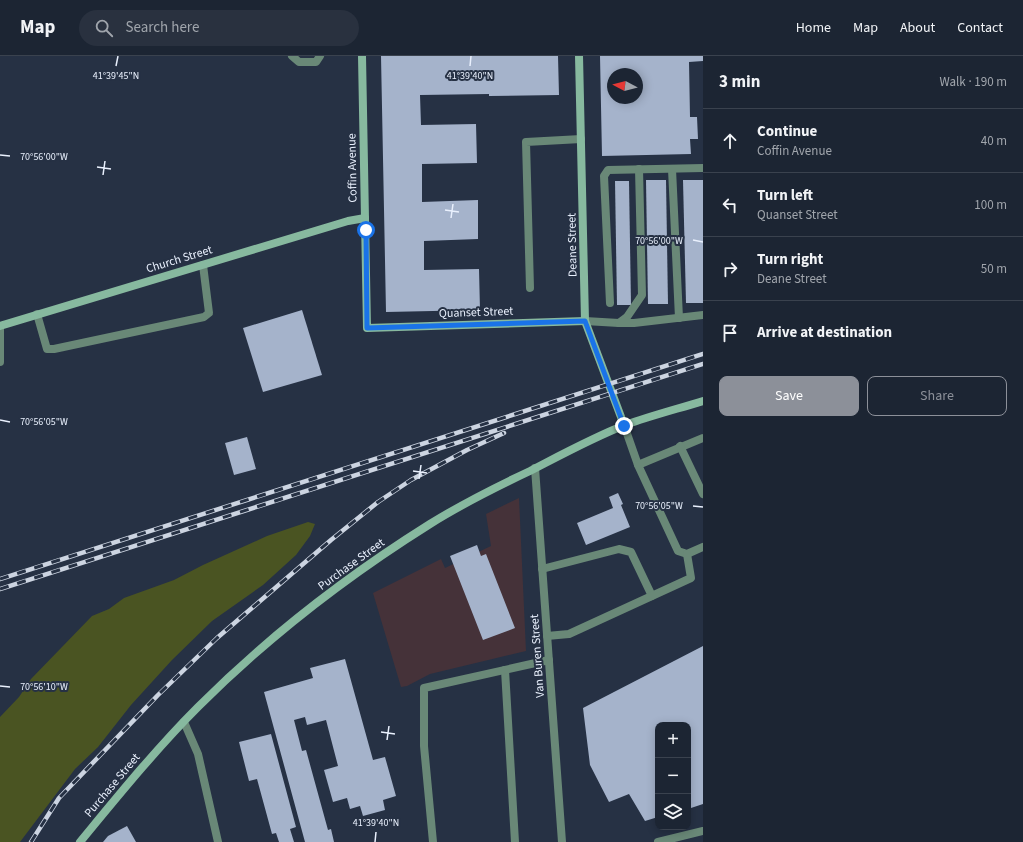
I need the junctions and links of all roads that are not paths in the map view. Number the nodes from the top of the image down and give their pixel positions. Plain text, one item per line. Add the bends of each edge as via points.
1 (292, 56) edge
2 (320, 56) edge
3 (362, 56) edge
4 (579, 56) edge
5 (581, 138) junction
6 (703, 168) edge
7 (672, 169) junction
8 (639, 170) junction
9 (365, 218) junction
10 (204, 265) junction
11 (530, 288) dead end
12 (610, 303) dead end
13 (38, 314) junction
14 (703, 315) edge
15 (679, 318) junction
16 (585, 321) junction
17 (620, 323) junction
18 (0, 326) edge
19 (367, 328) joint
20 (0, 329) edge
21 (0, 362) edge
22 (703, 401) edge
23 (624, 426) junction
24 (703, 438) edge
25 (680, 446) junction
26 (638, 465) junction
27 (535, 468) junction
28 (703, 494) edge
29 (703, 547) edge
30 (687, 554) junction
31 (542, 570) junction
32 (652, 596) junction
33 (547, 636) junction
34 (549, 660) junction
35 (505, 670) junction
36 (184, 722) junction
37 (703, 831) edge
38 (80, 842) edge
39 (218, 842) edge
40 (433, 842) edge
41 (515, 842) edge
42 (562, 842) edge
43 (658, 842) edge

1 - 2 street via 299,62 316,62
3 - 9 main road, Coffin Avenue
4 - 5 main road, Deane Street
5 - 11 street via 526,142
5 - 16 main road, Deane Street
6 - 7 street
7 - 8 street
7 - 15 street
8 - 12 street via 608,170 604,176
8 - 17 street via 642,296
9 - 10 main road, Church Street
9 - 19 main road, Coffin Avenue
10 - 13 main road, Church Street
10 - 13 street via 209,313 204,318 54,350 46,349
13 - 18 main road, Church Street
14 - 15 street
15 - 17 street
16 - 17 street
16 - 19 main road, Quanset Street
16 - 23 main road, Deane Street
20 - 21 street
22 - 23 main road, Purchase Street
23 - 26 street
23 - 27 main road, Purchase Street
24 - 25 street
25 - 26 street
25 - 28 street
26 - 30 street via 678,551
27 - 31 street, Van Buren Street
27 - 36 main road, Purchase Street via 432,523 348,580 252,657
29 - 30 street
30 - 32 street via 691,578
31 - 32 street via 619,549 631,552
31 - 33 street, Van Buren Street
32 - 33 street via 570,634
33 - 34 street, Van Buren Street
34 - 35 street
34 - 42 street, Van Buren Street
35 - 40 street via 424,688 424,746
35 - 41 street
36 - 38 main road, Purchase Street via 132,778
36 - 39 street via 198,754
37 - 43 street

